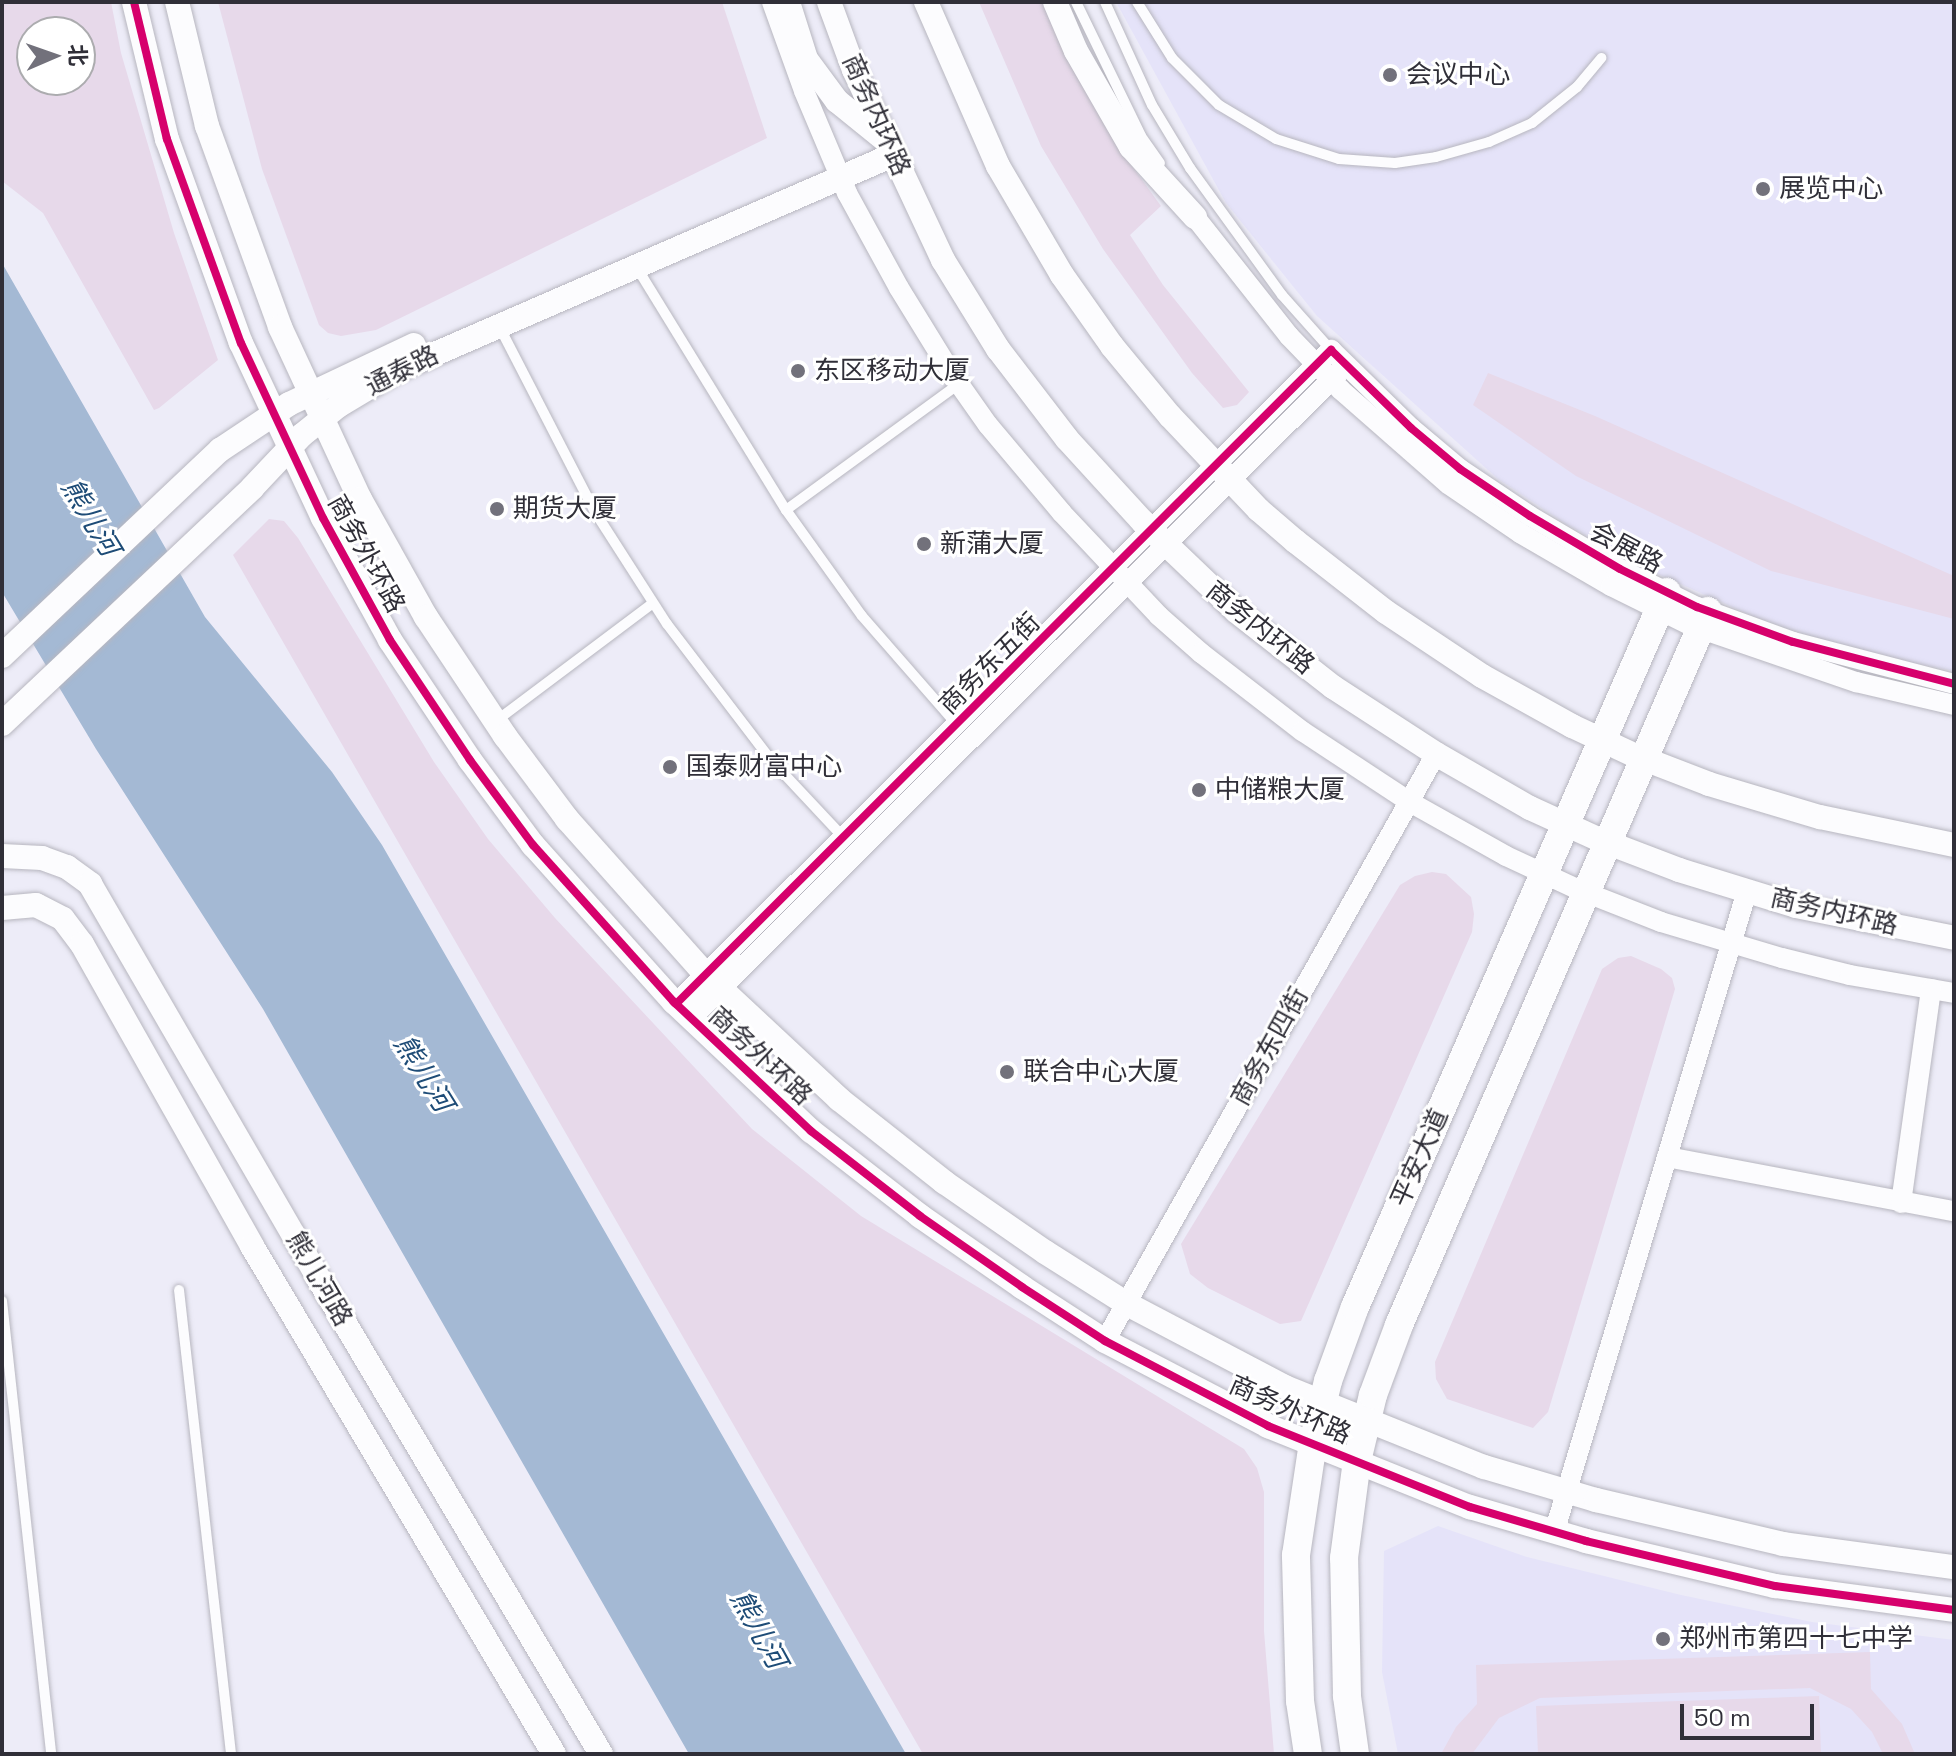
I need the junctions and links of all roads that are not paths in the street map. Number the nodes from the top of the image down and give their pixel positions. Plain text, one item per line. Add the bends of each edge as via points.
1 (134, 2) edge
2 (177, 2) edge
3 (772, 2) edge
4 (788, 2) edge
5 (829, 2) edge
6 (926, 2) edge
7 (1055, 2) edge
8 (1076, 2) edge
9 (1105, 2) edge
10 (1137, 2) edge
11 (1601, 58) dead end
12 (889, 147) junction
13 (837, 170) junction
14 (1195, 217) junction
15 (636, 266) junction
16 (499, 326) junction
17 (1331, 365) junction
18 (959, 384) junction
19 (310, 394) junction
20 (273, 415) junction
21 (321, 419) junction
22 (289, 449) junction
23 (1223, 473) junction
24 (786, 510) junction
25 (1159, 538) junction
26 (1121, 577) junction
27 (1663, 601) junction
28 (653, 603) junction
29 (1704, 620) junction
30 (2, 656) edge
31 (1954, 684) edge
32 (1954, 705) edge
33 (496, 721) junction
34 (2, 724) edge
35 (957, 725) junction
36 (1602, 740) junction
37 (1436, 754) junction
38 (1644, 759) junction
39 (1408, 801) junction
40 (1566, 824) junction
41 (844, 838) junction
42 (1608, 842) junction
43 (1954, 845) edge
44 (2, 856) edge
45 (1544, 874) junction
46 (1747, 891) junction
47 (1586, 893) junction
48 (2, 908) edge
49 (1954, 938) edge
50 (1731, 943) junction
51 (713, 982) junction
52 (1931, 989) junction
53 (1954, 993) edge
54 (683, 1012) junction
55 (1667, 1157) junction
56 (1901, 1203) junction
57 (1954, 1211) edge
58 (179, 1290) dead end
59 (2, 1301) edge
60 (1127, 1304) junction
61 (1105, 1341) junction
62 (1323, 1401) junction
63 (1367, 1419) junction
64 (1313, 1442) junction
65 (1357, 1461) junction
66 (1567, 1492) junction
67 (1554, 1533) junction
68 (1954, 1567) edge
69 (1954, 1610) edge
70 (51, 1754) edge
71 (231, 1754) edge
72 (554, 1754) edge
73 (601, 1754) edge
74 (1308, 1754) edge
75 (1355, 1754) edge

1 - 20 street, 商务外环路 via 167,139 203,247
2 - 19 street, 商务外环路 via 207,126
3 - 13 street
4 - 12 street via 806,59 837,101
5 - 12 street, 商务内环路
6 - 23 street via 998,166 1055,263 1112,346
7 - 14 street via 1076,51 1131,147
8 - 14 lane via 1141,136
9 - 17 lane via 1152,105 1190,168
10 - 11 lane via 1172,58 1219,105 1276,139 1339,159 1395,163 1489,142 1532,123 1577,87
12 - 13 street, 通泰路
12 - 25 street, 商务内环路 via 943,260 998,349 1067,439
13 - 15 street, 通泰路
13 - 18 street via 899,288
13 - 19 street, 通泰路
14 - 17 street, 会展路 via 1244,283
15 - 16 street, 通泰路
15 - 24 lane
16 - 21 street, 通泰路 via 398,370
16 - 28 lane via 595,512
17 - 23 street, 商务东五街
17 - 27 street, 会展路 via 1460,469
18 - 24 lane
18 - 26 street via 988,425
19 - 20 street, 通泰路
19 - 21 street, 商务外环路
20 - 22 street, 商务外环路
20 - 30 street, 通泰路 via 220,450
21 - 22 street, 通泰路
21 - 33 street, 商务外环路 via 426,617
22 - 34 street, 通泰路
22 - 54 street, 商务外环路 via 390,640 470,760 533,845
23 - 25 street, 商务东五街
23 - 36 street via 1295,541 1396,619 1482,676
24 - 35 lane via 862,616
25 - 26 street, 商务东五街
25 - 37 street, 商务内环路 via 1291,656
26 - 35 street, 商务东五街
26 - 39 street via 1258,699
26 - 51 street, 商务东五街
27 - 29 street, 会展路
27 - 36 main road, 平安大道
28 - 33 lane
28 - 41 lane via 771,760
29 - 31 street, 会展路
29 - 32 street, 会展路 via 1856,682
29 - 38 main road, 平安大道
33 - 51 street, 商务外环路 via 567,819
35 - 41 street, 商务东五街
36 - 38 street
36 - 40 main road, 平安大道
37 - 39 street, 商务东四街
37 - 40 street, 商务内环路
38 - 42 main road, 平安大道
38 - 43 street via 1820,817
39 - 45 street
39 - 60 street, 商务东四街
40 - 42 street, 商务内环路
40 - 45 main road, 平安大道
41 - 51 street, 商务东五街
42 - 46 street, 商务内环路
42 - 47 main road, 平安大道
44 - 73 street, 熊儿河路 via 42,858 90,884
45 - 47 street
45 - 62 main road, 平安大道 via 1355,1307
46 - 49 street, 商务内环路
46 - 50 street
47 - 50 street
47 - 63 main road, 平安大道 via 1399,1325
48 - 72 street, 熊儿河路 via 36,905 63,919 82,944 260,1260
50 - 52 street via 1850,975
50 - 55 street
51 - 54 street, 商务东五街
51 - 60 street, 商务外环路 via 876,1130 980,1207
52 - 53 street
52 - 56 street
54 - 61 street, 商务外环路 via 850,1163 980,1259
55 - 56 street
55 - 66 street
56 - 57 street
58 - 71 lane
59 - 70 lane
60 - 61 street, 商务东四街
60 - 62 street, 商务外环路 via 1273,1381
61 - 64 street, 商务外环路 via 1268,1426
62 - 63 street, 商务外环路
62 - 64 main road, 平安大道
63 - 65 main road, 平安大道
63 - 66 street, 商务外环路 via 1484,1467
64 - 65 street, 商务外环路
64 - 74 main road, 平安大道 via 1296,1555 1300,1701
65 - 67 street, 商务外环路 via 1470,1507
65 - 75 main road, 平安大道 via 1344,1558 1343,1615
66 - 67 street
66 - 68 street, 商务外环路 via 1783,1544
67 - 69 street, 商务外环路 via 1775,1586

